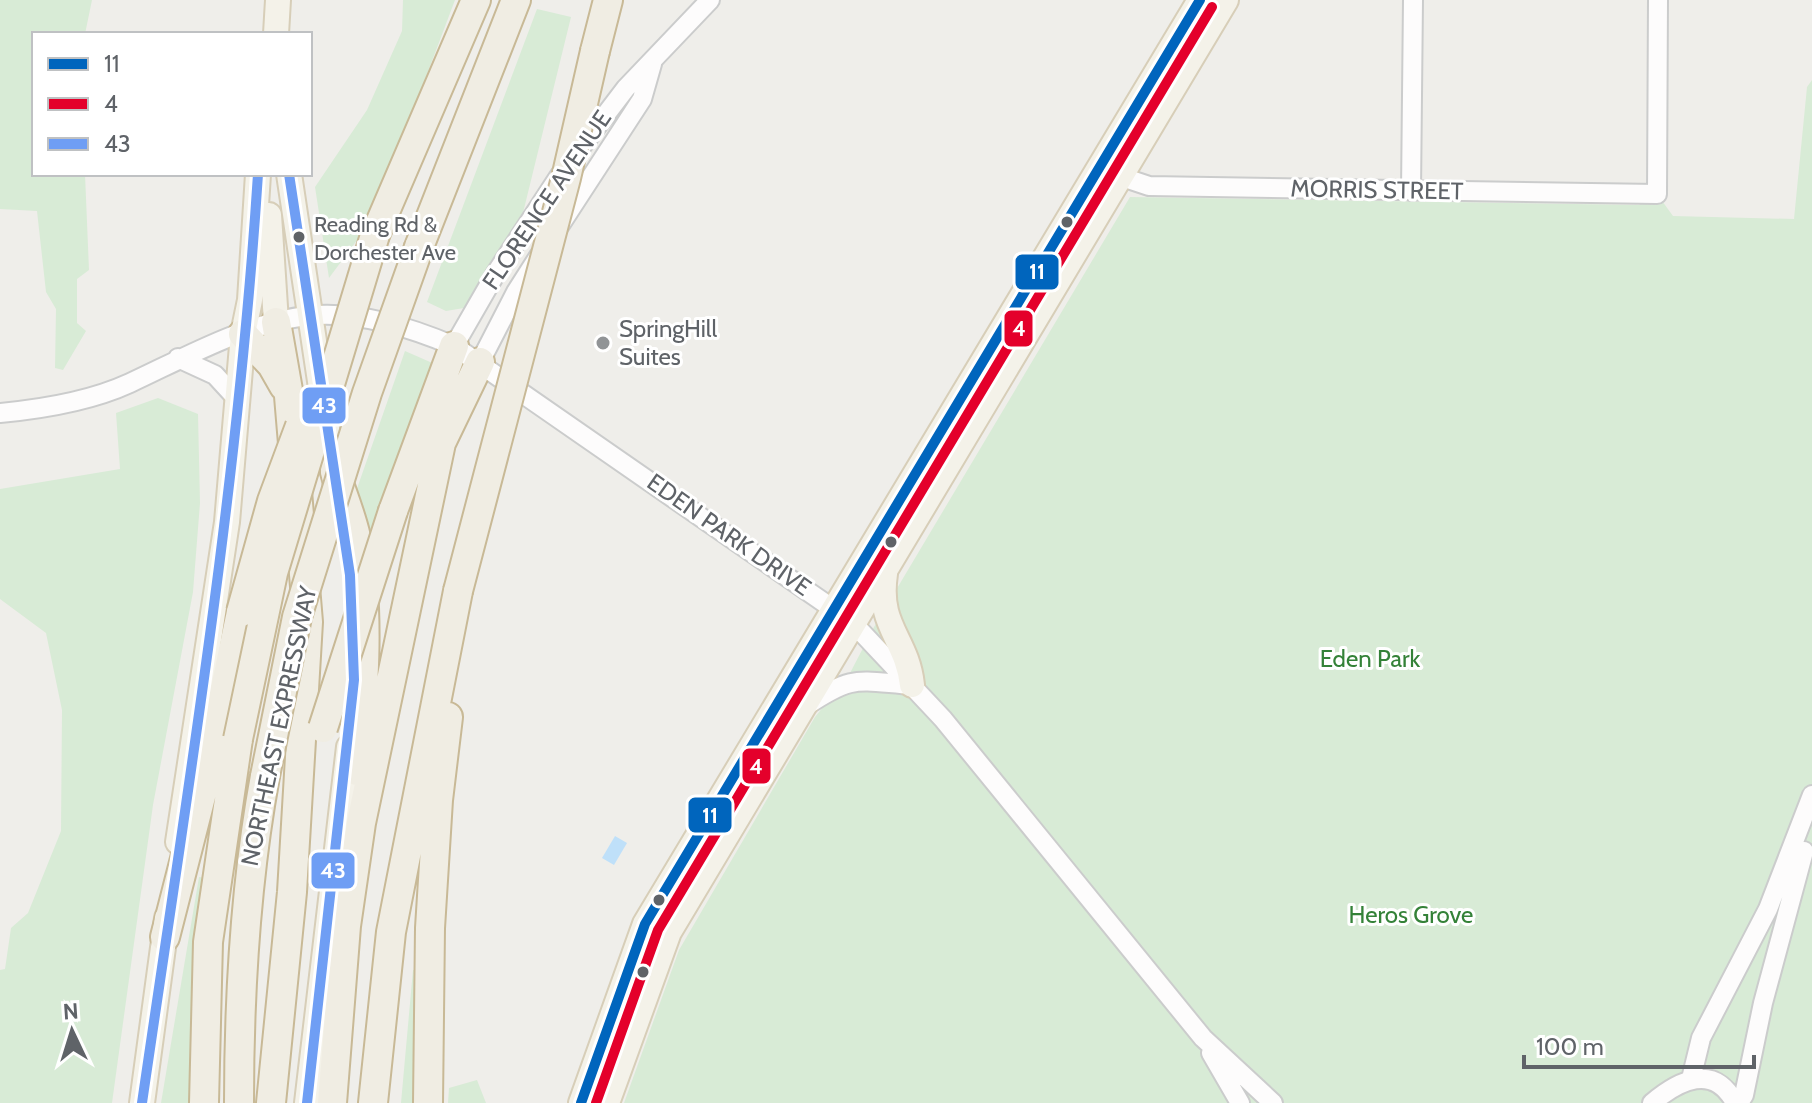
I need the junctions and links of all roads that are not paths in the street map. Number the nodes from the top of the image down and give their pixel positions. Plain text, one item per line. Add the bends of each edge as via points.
1 (278, 0) edge
2 (476, 0) edge
3 (516, 0) edge
4 (608, 0) edge
5 (710, 0) edge
6 (1200, 0) edge
7 (1226, 0) edge
8 (1413, 0) edge
9 (1658, 0) edge
10 (276, 32) edge
11 (652, 64) junction
12 (1111, 174) junction
13 (258, 176) edge
14 (266, 176) edge
15 (289, 176) edge
16 (1411, 191) junction
17 (375, 235) junction
18 (308, 316) junction
19 (276, 322) junction
20 (243, 334) junction
21 (454, 346) junction
22 (178, 358) junction
23 (480, 362) junction
24 (289, 396) junction
25 (237, 399) junction
26 (0, 413) edge
27 (332, 464) junction
28 (885, 570) junction
29 (458, 591) junction
30 (842, 615) junction
31 (912, 685) junction
32 (802, 708) junction
33 (1812, 795) edge
34 (298, 811) junction
35 (1812, 819) edge
36 (361, 823) junction
37 (165, 937) junction
38 (1207, 1043) junction
39 (1691, 1079) junction
40 (1656, 1101) edge
41 (142, 1103) edge
42 (204, 1103) edge
43 (239, 1103) edge
44 (271, 1103) edge
45 (307, 1103) edge
46 (332, 1103) edge
47 (373, 1103) edge
48 (428, 1103) edge
49 (581, 1103) edge
50 (607, 1103) edge
51 (1240, 1103) edge
52 (1273, 1103) edge
53 (1737, 1103) edge

1 - 10 main road
2 - 17 highway
3 - 43 highway, NORTHEAST EXPRESSWAY, bridge via 367,393 297,617 249,863
4 - 29 highway, bridge
5 - 11 street, FLORENCE AVENUE
6 - 12 main road
7 - 12 main road
8 - 16 street
9 - 16 street, MORRIS STREET via 1657,194
11 - 21 street, FLORENCE AVENUE via 626,88 549,191
11 - 23 street, FLORENCE AVENUE via 642,99 516,292
12 - 16 street, MORRIS STREET via 1149,186
12 - 28 main road
12 - 30 main road
13 - 20 main road
14 - 19 main road
15 - 18 main road
17 - 37 highway, bridge via 276,488 241,612
17 - 42 highway, bridge via 273,573 238,739 208,942
18 - 19 street, EDEN PARK DRIVE
18 - 21 street, EDEN PARK DRIVE via 389,324
18 - 27 main road
19 - 20 street, EDEN PARK DRIVE
19 - 24 highway
20 - 22 street, EDEN PARK DRIVE
20 - 24 highway via 272,365
20 - 25 main road
21 - 23 street, EDEN PARK DRIVE
21 - 34 highway, bridge via 393,511
22 - 25 street via 215,375
22 - 26 street, EDEN PARK DRIVE via 110,391
23 - 30 street, EDEN PARK DRIVE
23 - 36 highway via 441,443
24 - 34 highway via 308,622
25 - 37 main road via 227,522
27 - 36 highway via 356,535 363,586 356,783
27 - 45 main road via 350,575 353,704
28 - 30 main road
28 - 31 main road via 884,616 909,663
29 - 47 highway via 391,932
29 - 48 highway via 433,880
30 - 31 street, EDEN PARK DRIVE
30 - 32 main road
30 - 49 main road via 645,924
31 - 32 street via 856,679
31 - 38 street, EDEN PARK DRIVE
32 - 50 main road via 669,932
33 - 39 street via 1768,909 1701,1038
34 - 44 highway
35 - 53 street via 1744,1095
36 - 46 highway via 346,926
37 - 41 main road
38 - 51 street
38 - 52 street, EDEN PARK DRIVE
39 - 40 street
39 - 53 street via 1713,1082

